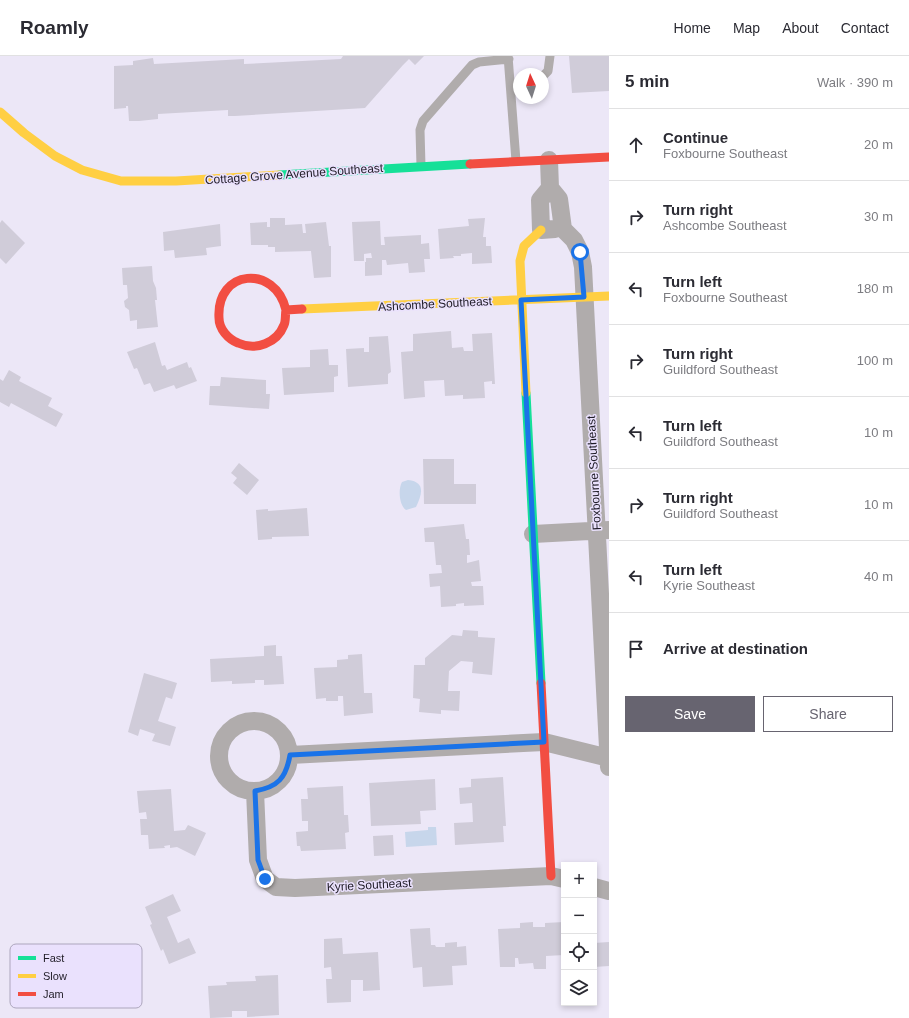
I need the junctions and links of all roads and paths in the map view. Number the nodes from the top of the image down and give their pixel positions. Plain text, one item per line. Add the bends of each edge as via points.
1 (550, 56) edge
2 (508, 57) edge
3 (548, 68) edge
4 (513, 81) edge
5 (515, 104) edge
6 (1, 115) edge
7 (609, 157) edge
8 (549, 160) junction
9 (516, 161) junction
10 (421, 166) junction
11 (550, 188) junction
12 (563, 229) junction
13 (540, 230) junction
14 (609, 296) edge
15 (584, 297) junction
16 (521, 300) junction
17 (286, 310) junction
18 (603, 530) edge
19 (534, 534) junction
20 (544, 742) junction
21 (290, 755) junction
22 (609, 758) edge
23 (609, 767) edge
24 (255, 791) junction
25 (558, 878) edge
26 (597, 888) edge
27 (609, 891) edge

1 - 3 lane
2 - 4 lane
2 - 10 lane via 472,65 423,121 420,130
5 - 9 lane
6 - 10 street, Cottage Grove Avenue Southeast via 55,156 82,170 121,181 176,181
7 - 8 street, Cottage Grove Avenue Southeast
8 - 9 street, Cottage Grove Avenue Southeast
8 - 11 street
9 - 10 street, Cottage Grove Avenue Southeast
11 - 12 street via 559,199
11 - 13 street via 540,200
12 - 13 street
12 - 15 street, Foxbourne Southeast via 574,240 580,252
13 - 16 street via 525,243 520,252
14 - 15 street, Ashcombe Southeast
15 - 16 street, Ashcombe Southeast
15 - 18 street, Foxbourne Southeast
16 - 17 street, Ashcombe Southeast
16 - 19 street
17 - 17 street via 282,295 272,285 257,278 240,280 226,288 219,299 217,318 222,332 232,342 248,347 264,345 275,338 284,325
18 - 19 street
18 - 22 street, Foxbourne Southeast
19 - 20 street
20 - 21 street
20 - 22 street
20 - 25 street
21 - 24 street via 288,769 280,780 268,788
21 - 24 street via 287,740 277,728 264,721 249,720 234,726 224,737 219,751 220,766 228,779 240,788
22 - 23 street, Foxbourne Southeast
24 - 25 street, Kyrie Southeast via 258,860 265,879 276,887
26 - 27 street

